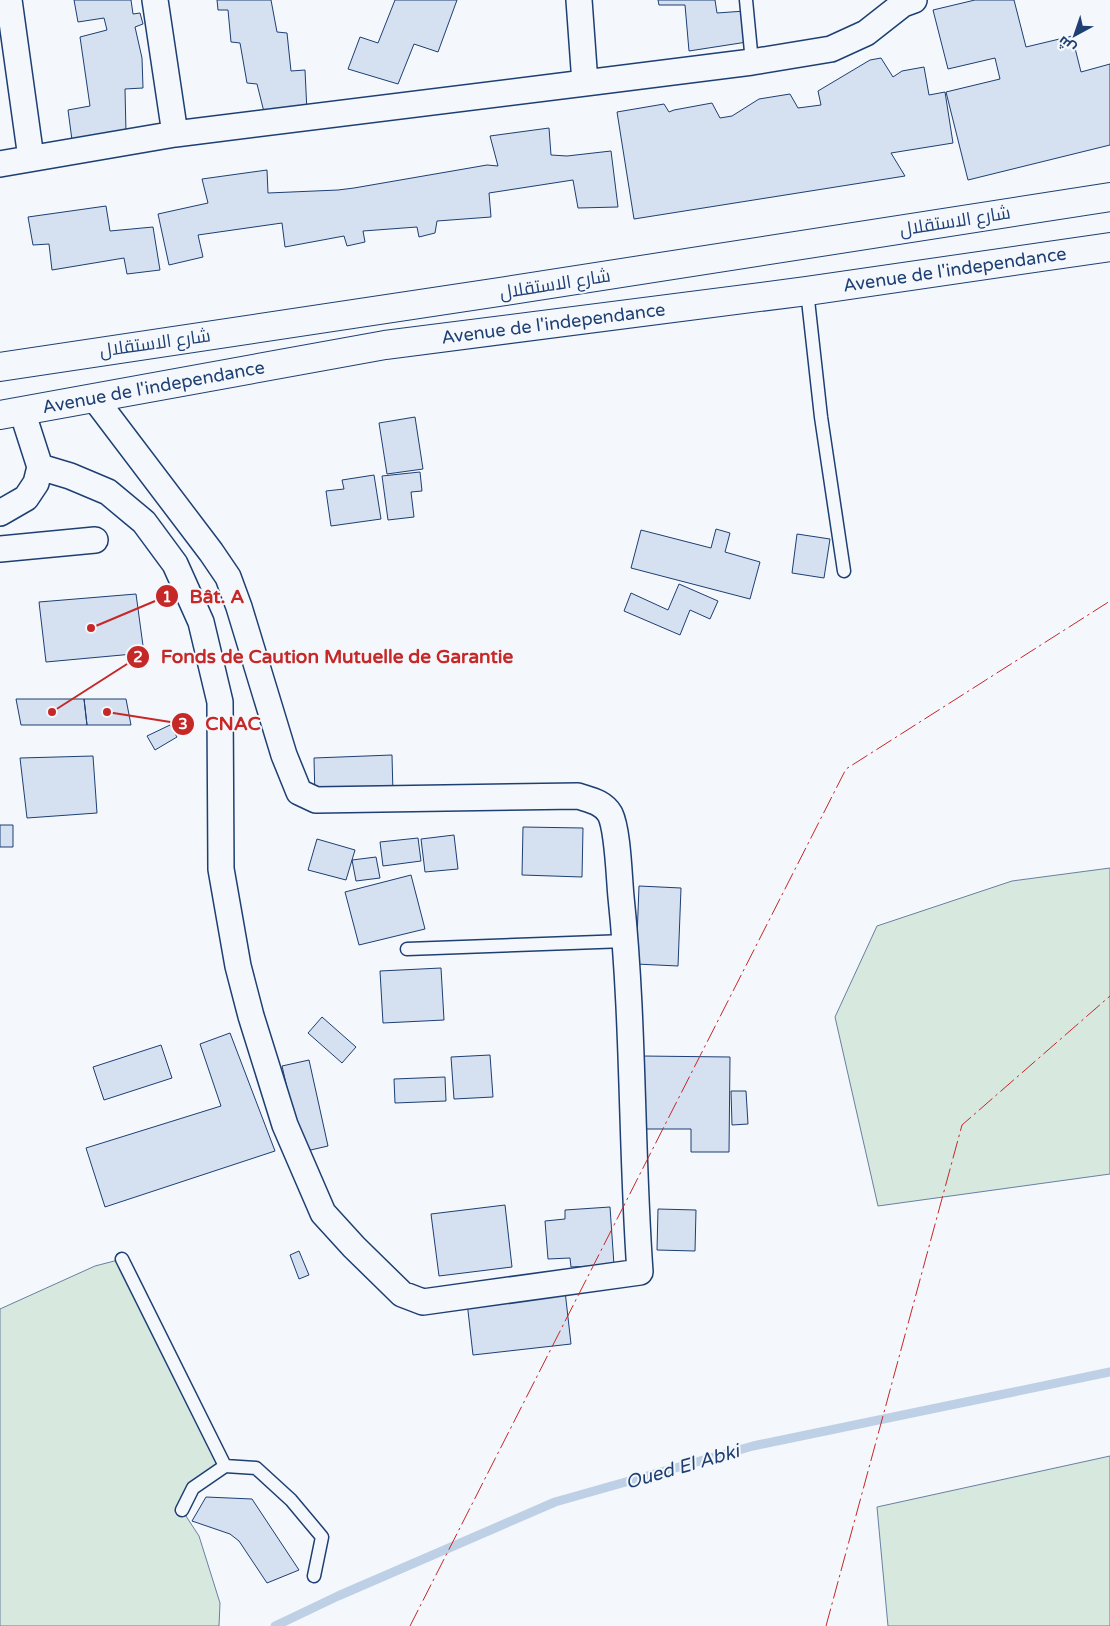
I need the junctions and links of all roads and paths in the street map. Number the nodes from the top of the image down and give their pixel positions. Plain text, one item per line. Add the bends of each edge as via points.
1 (9, 0) edge
2 (155, 0) edge
3 (579, 0) edge
4 (746, 0) edge
5 (914, 0) edge
6 (752, 62) junction
7 (585, 83) junction
8 (175, 134) junction
9 (31, 158) junction
10 (0, 164) edge
11 (1110, 197) edge
12 (1110, 247) edge
13 (808, 291) junction
14 (0, 367) edge
15 (95, 399) junction
16 (11, 413) edge
17 (40, 467) junction
18 (0, 514) edge
19 (95, 540) dead end
20 (0, 550) edge
21 (844, 571) dead end
22 (626, 941) junction
23 (407, 949) dead end
24 (122, 1259) dead end
25 (225, 1466) junction
26 (182, 1510) dead end
27 (314, 1576) dead end

1 - 9 street
2 - 8 street
3 - 7 street
4 - 6 lane
5 - 6 street via 903,4 866,33 831,49
6 - 7 street
7 - 8 street
8 - 9 street
9 - 10 street
11 - 14 main road, شارع الاستقلال
12 - 13 main road, Avenue de l'independance
13 - 15 main road, Avenue de l'independance via 384,345
13 - 21 lane via 821,417
15 - 16 main road, Avenue de l'independance
15 - 22 street via 228,576 284,755 299,792 316,800 578,796 598,802 610,814 615,836
16 - 17 street
17 - 18 street via 36,483 26,498
17 - 22 street via 108,492 144,522 174,564 201,622 220,702 221,869 238,966 251,1016 285,1125 323,1213 402,1294 424,1302 640,1272
19 - 20 street
22 - 23 lane
24 - 25 lane
25 - 26 lane via 193,1488
25 - 27 lane via 256,1468 291,1500 322,1537

